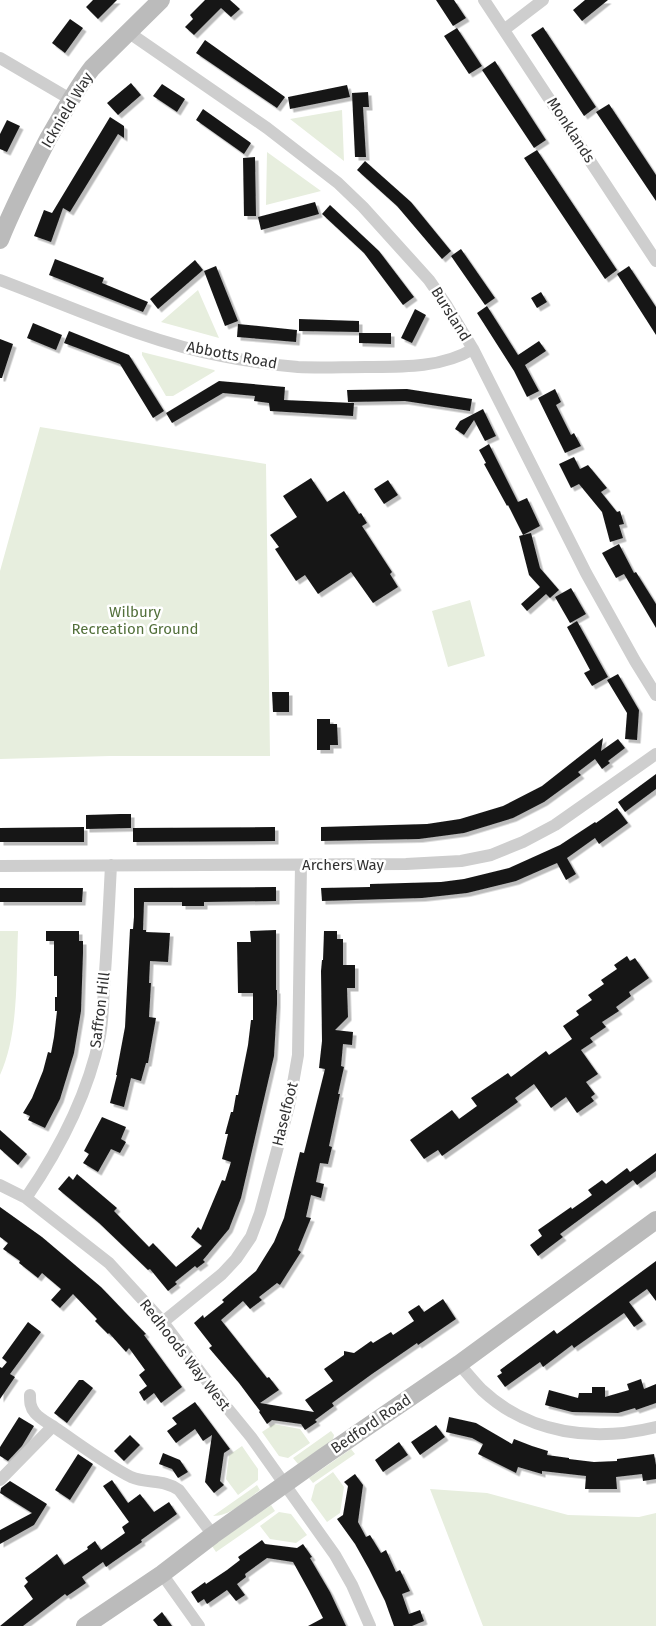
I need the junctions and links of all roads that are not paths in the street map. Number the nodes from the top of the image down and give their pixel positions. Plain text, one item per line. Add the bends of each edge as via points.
1 (161, 0) edge
2 (484, 0) edge
3 (543, 0) edge
4 (505, 30) junction
5 (128, 32) junction
6 (0, 58) edge
7 (70, 99) junction
8 (0, 240) edge
9 (656, 261) edge
10 (0, 280) edge
11 (473, 349) junction
12 (656, 695) edge
13 (656, 754) edge
14 (111, 865) junction
15 (301, 865) junction
16 (0, 866) edge
17 (0, 1185) edge
18 (26, 1198) junction
19 (656, 1220) edge
20 (163, 1322) junction
21 (460, 1364) junction
22 (30, 1395) dead end
23 (54, 1426) junction
24 (656, 1428) edge
25 (0, 1480) edge
26 (284, 1484) junction
27 (213, 1535) junction
28 (162, 1574) junction
29 (86, 1626) edge
30 (199, 1626) edge
31 (370, 1626) edge

1 - 5 street, Icknield Way
2 - 4 street, Monklands
3 - 4 street
4 - 9 street, Monklands
5 - 7 street, Icknield Way via 92,68
5 - 11 street, Bursland via 267,128 338,183 429,280
6 - 7 street
7 - 8 street, Icknield Way
10 - 11 street, Abbotts Road via 132,331 221,356 296,367 417,365 457,358
11 - 12 street, Bursland via 586,573
13 - 15 street, Archers Way via 555,824 523,842 491,854 461,861
14 - 15 street, Archers Way
14 - 16 street, Archers Way
14 - 18 street, Saffron Hill via 100,1034 91,1071 72,1118
15 - 20 street, Haselfoot via 298,1055 289,1106 260,1213 251,1237 236,1260
17 - 18 street, Redhoods Way West
18 - 20 street, Redhoods Way West via 108,1263
19 - 21 street, Bedford Road
20 - 26 street, Redhoods Way West
21 - 24 street via 483,1391 534,1424 594,1435
21 - 26 street, Bedford Road
22 - 23 street via 34,1412
23 - 25 street
23 - 27 street via 132,1477 174,1486
26 - 27 street, Bedford Road
26 - 31 street, Redhoods Way West via 335,1555
27 - 28 street, Bedford Road
28 - 29 street, Bedford Road
28 - 30 street

